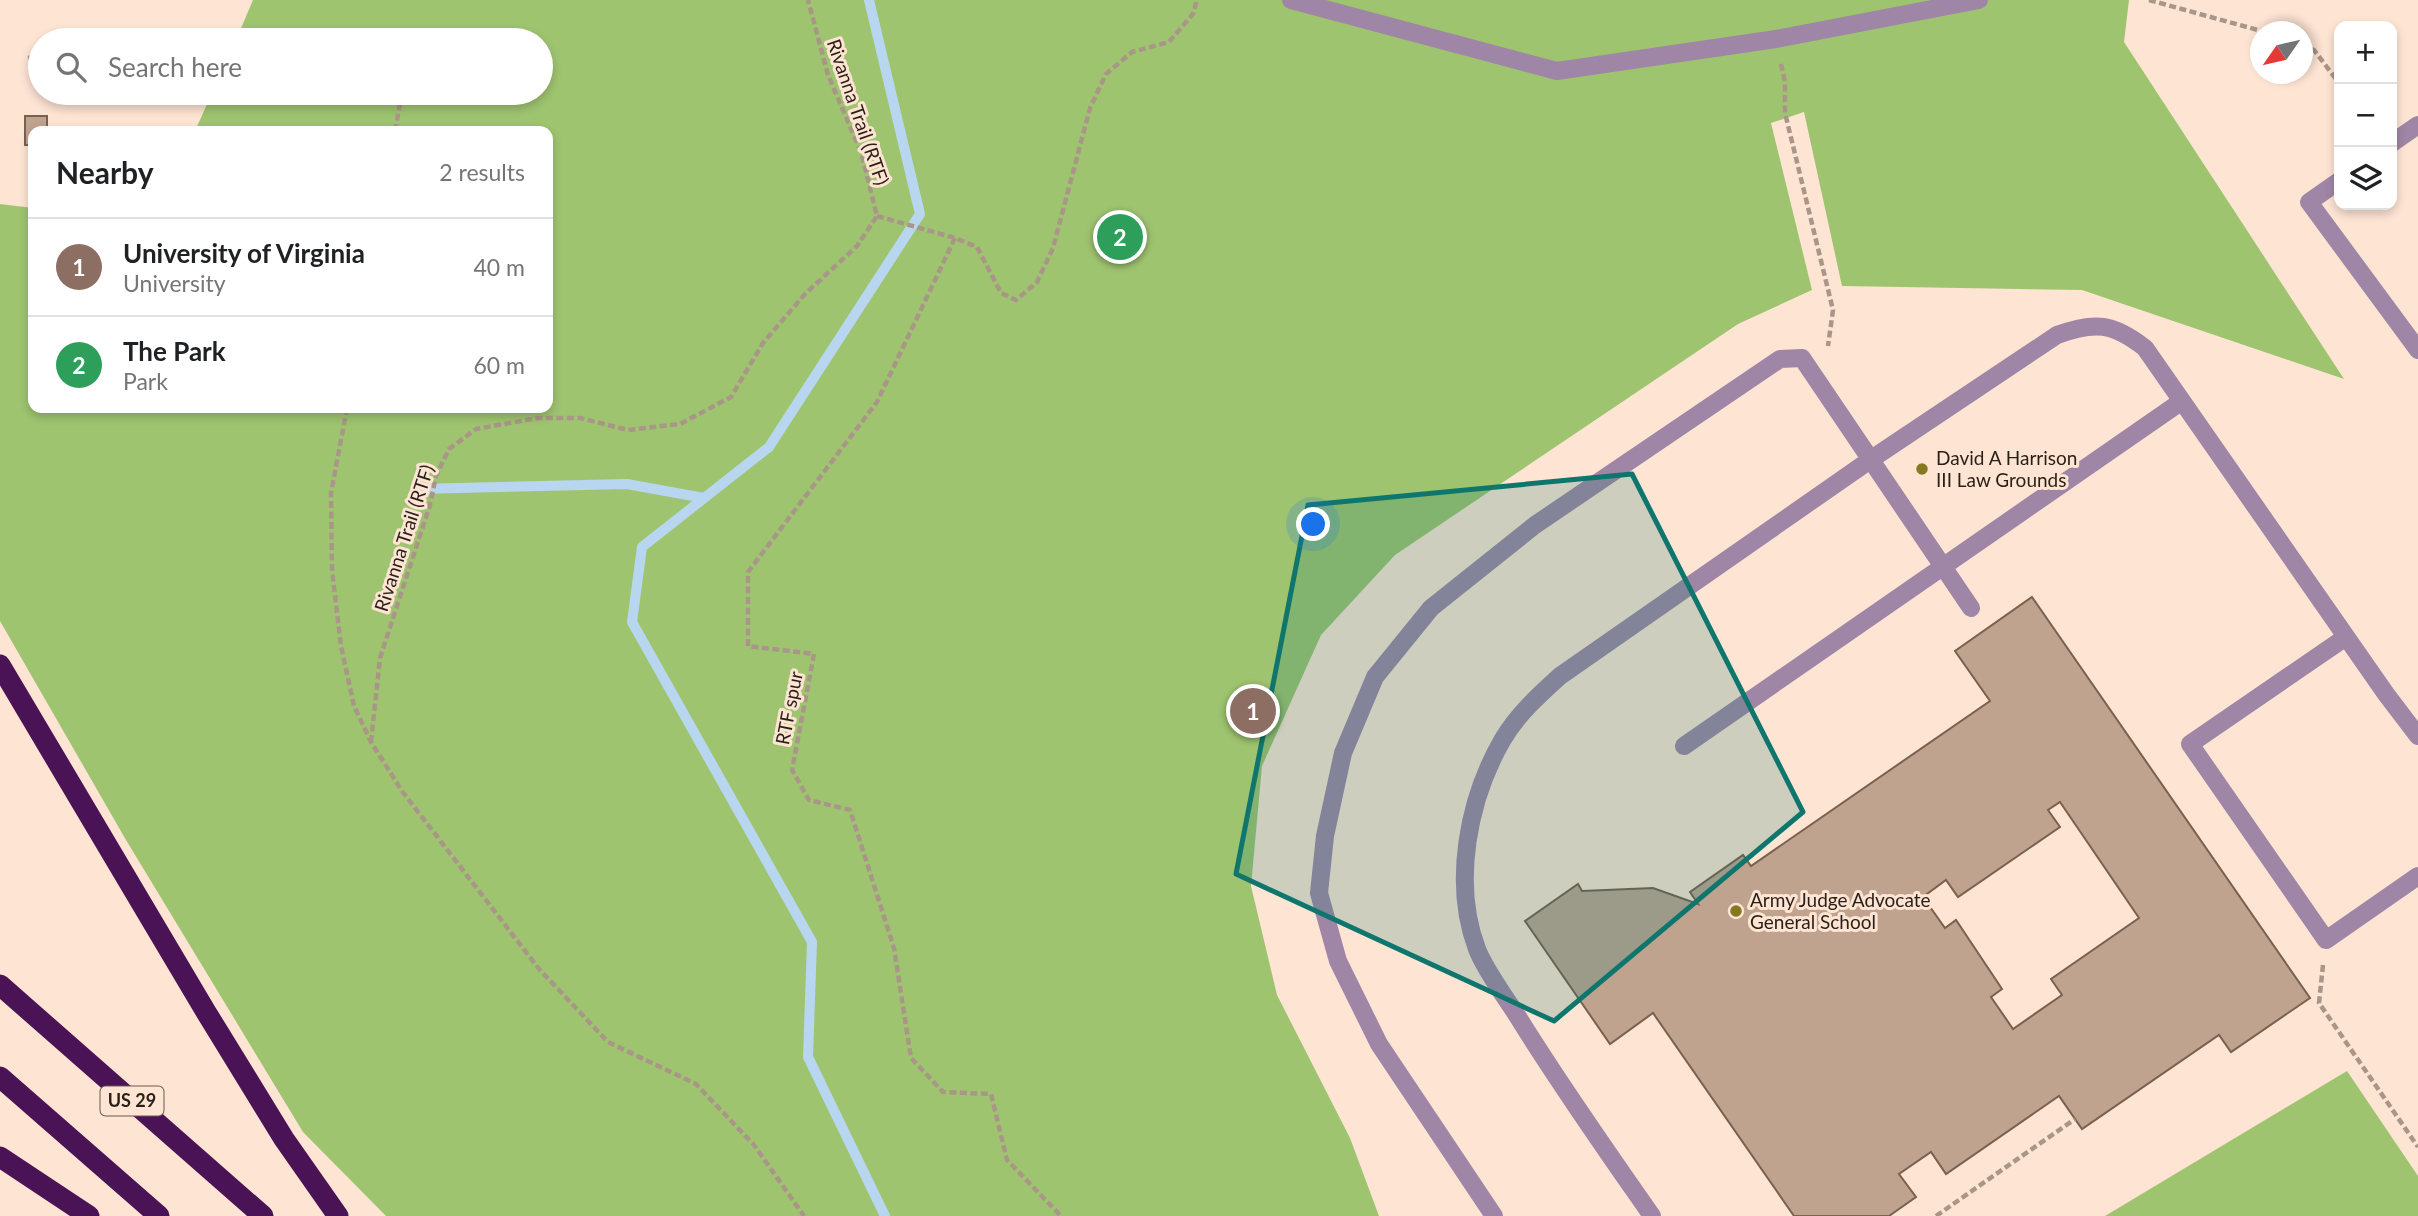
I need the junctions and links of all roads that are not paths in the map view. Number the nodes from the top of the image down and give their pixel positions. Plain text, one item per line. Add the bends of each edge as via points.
1 (1291, 0) edge
2 (1979, 0) edge
3 (2415, 133) edge
4 (2397, 141) edge
5 (2334, 184) edge
6 (2418, 350) edge
7 (2182, 401) junction
8 (1870, 460) junction
9 (1943, 567) junction
10 (1971, 608) dead end
11 (2346, 637) junction
12 (0, 666) edge
13 (2418, 736) edge
14 (1684, 746) dead end
15 (2418, 876) edge
16 (0, 985) edge
17 (0, 1077) edge
18 (0, 1157) edge
19 (89, 1216) edge
20 (159, 1216) edge
21 (263, 1216) edge
22 (338, 1216) edge
23 (1494, 1216) edge
24 (1652, 1216) edge

1 - 2 street via 1557,71 1776,39
3 - 4 street
5 - 6 street via 2309,202
7 - 8 street via 2145,348 2125,332 2101,325 2081,326 2057,335
7 - 9 street
7 - 11 street
8 - 9 street
8 - 23 street via 1802,358 1780,359 1535,525 1432,608 1375,677 1343,753 1325,836 1319,893 1338,961 1379,1044
8 - 24 street via 1560,676 1504,737 1483,779 1468,832 1465,869 1468,915 1477,950 1555,1078
9 - 10 street
9 - 14 street
11 - 13 street
11 - 15 street via 2190,744 2326,940
12 - 22 highway via 213,1024
16 - 21 highway, US 29
17 - 20 highway
18 - 19 highway

